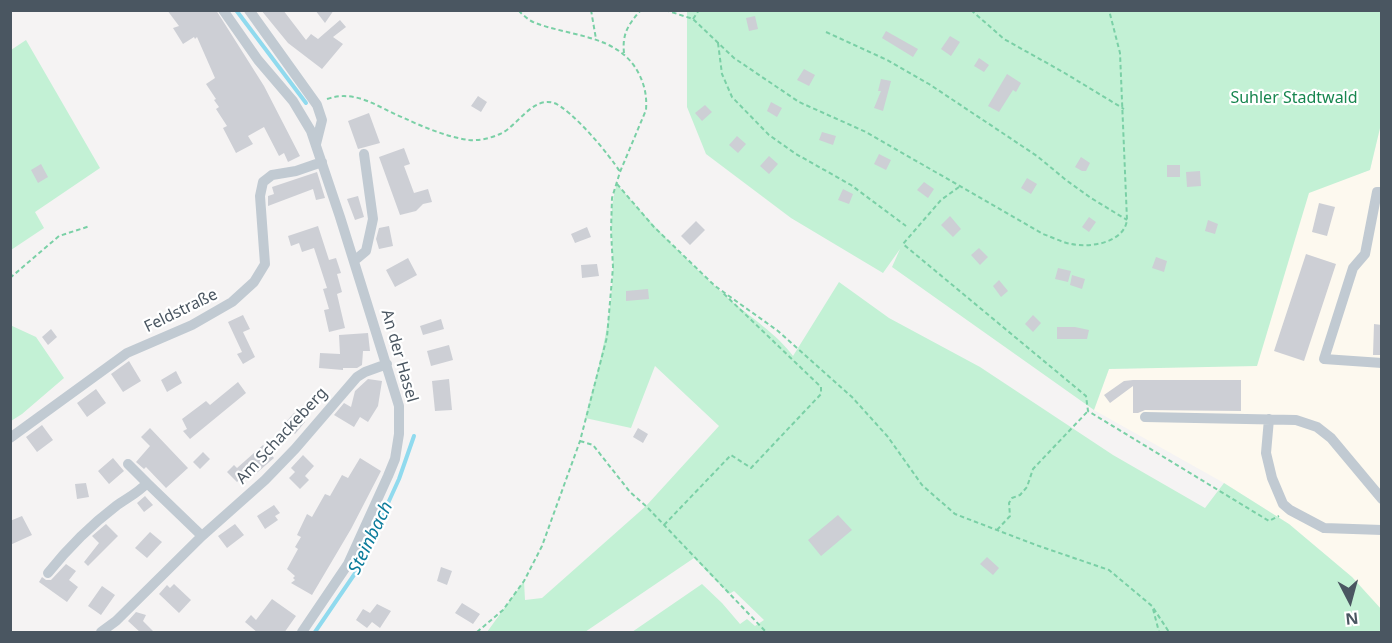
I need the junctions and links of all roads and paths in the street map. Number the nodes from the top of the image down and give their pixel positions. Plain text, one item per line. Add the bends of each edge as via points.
1 (223, 10) edge
2 (249, 10) edge
3 (518, 10) edge
4 (591, 10) edge
5 (644, 10) edge
6 (665, 10) edge
7 (699, 10) edge
8 (970, 10) edge
9 (1108, 10) edge
10 (693, 18) junction
11 (826, 32) dead end
12 (596, 39) junction
13 (718, 43) junction
14 (624, 53) junction
15 (317, 105) junction
16 (1124, 109) junction
17 (316, 144) junction
18 (364, 154) dead end
19 (321, 162) junction
20 (620, 172) junction
21 (616, 184) junction
22 (959, 186) junction
23 (1382, 192) edge
24 (1127, 220) junction
25 (90, 226) dead end
26 (906, 226) dead end
27 (354, 261) junction
28 (10, 279) edge
29 (715, 286) junction
30 (1382, 363) edge
31 (387, 364) junction
32 (1088, 411) junction
33 (1145, 417) dead end
34 (1269, 419) junction
35 (10, 438) edge
36 (580, 441) junction
37 (128, 464) dead end
38 (143, 487) junction
39 (1382, 499) edge
40 (1290, 510) junction
41 (663, 525) junction
42 (997, 530) junction
43 (1382, 530) edge
44 (202, 536) junction
45 (48, 573) dead end
46 (1152, 606) junction
47 (101, 633) edge
48 (302, 633) edge
49 (477, 633) edge
50 (766, 633) edge
51 (1159, 633) edge
52 (1169, 633) edge

1 - 17 street, An der Hasel via 293,101
2 - 15 street
3 - 12 path via 531,21
4 - 12 path
5 - 14 path via 628,25
6 - 10 path
7 - 10 path
8 - 16 path via 1004,39
9 - 16 path via 1120,53
10 - 13 path
11 - 24 path via 929,84
12 - 14 path
13 - 22 path via 799,102 866,132
13 - 26 path via 722,74 732,98 769,135 851,185
14 - 20 path via 644,82 647,100
15 - 17 street, An der Hasel via 322,120
15 - 20 path via 337,95 356,96 402,118 470,140 502,134 526,111 552,102 587,132
16 - 24 path
17 - 19 street, An der Hasel
18 - 27 street via 374,219 366,251
19 - 27 street, An der Hasel
19 - 35 street, Feldstraße via 272,175 263,182 260,196 265,264 254,282 232,302 192,325 127,353
20 - 21 path
21 - 29 path
21 - 36 path via 612,198 613,267 607,337
22 - 24 path via 1043,234 1071,244 1096,245 1116,238
22 - 32 path via 941,200 903,244 1086,396
23 - 30 street via 1377,192 1365,254 1353,268 1324,359
25 - 28 path via 59,236
27 - 31 street, An der Hasel
29 - 41 path via 821,387 821,394 751,468 731,455
29 - 42 path via 778,331 852,397 888,437 922,486 955,514
31 - 44 street, Am Schackeberg via 357,377 271,473
31 - 48 street, An der Hasel via 399,406 395,459 348,564
32 - 40 path via 1269,521
32 - 42 path via 1034,469 1027,487 1009,503 1010,516
33 - 34 street
34 - 39 street via 1296,420 1317,428 1331,438
34 - 40 street via 1269,464 1277,492
36 - 41 path via 593,446
36 - 49 path via 542,546 503,610
37 - 38 street
38 - 44 street
38 - 45 street via 80,537
40 - 43 street via 1324,528
41 - 50 path
42 - 46 path via 1109,570
44 - 47 street, Am Schackeberg
46 - 51 path
46 - 52 path

